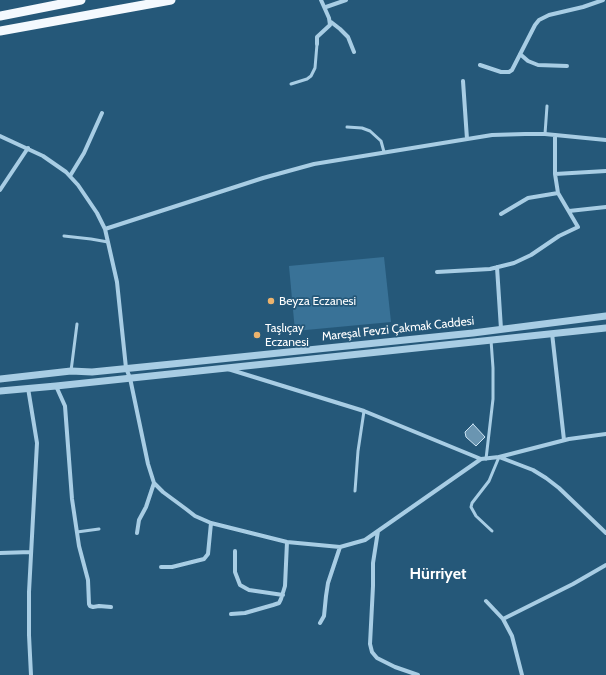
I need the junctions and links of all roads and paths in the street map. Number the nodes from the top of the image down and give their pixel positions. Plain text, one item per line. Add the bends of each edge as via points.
1 (81, 0) edge
2 (171, 0) edge
3 (321, 0) edge
4 (346, 0) edge
5 (602, 0) edge
6 (326, 7) junction
7 (0, 16) edge
8 (331, 22) junction
9 (0, 31) edge
10 (317, 44) joint
11 (354, 52) dead end
12 (520, 54) junction
13 (480, 65) dead end
14 (567, 66) dead end
15 (463, 81) dead end
16 (291, 84) dead end
17 (547, 106) dead end
18 (102, 113) dead end
19 (347, 127) dead end
20 (545, 134) junction
21 (554, 135) junction
22 (0, 136) edge
23 (467, 139) junction
24 (606, 140) edge
25 (28, 148) junction
26 (384, 152) junction
27 (606, 171) edge
28 (555, 174) junction
29 (70, 176) junction
30 (0, 190) edge
31 (558, 192) junction
32 (606, 207) edge
33 (569, 211) junction
34 (501, 214) dead end
35 (105, 229) junction
36 (64, 236) dead end
37 (108, 242) junction
38 (497, 268) junction
39 (437, 272) dead end
40 (606, 316) edge
41 (77, 324) dead end
42 (606, 328) edge
43 (502, 329) junction
44 (552, 333) junction
45 (491, 340) junction
46 (126, 368) junction
47 (224, 368) junction
48 (71, 371) junction
49 (130, 378) junction
50 (0, 379) edge
51 (56, 386) junction
52 (28, 388) junction
53 (0, 391) edge
54 (364, 411) junction
55 (606, 434) edge
56 (564, 440) junction
57 (499, 457) junction
58 (481, 459) junction
59 (486, 459) junction
60 (154, 483) junction
61 (355, 492) dead end
62 (211, 523) junction
63 (99, 529) dead end
64 (378, 531) junction
65 (492, 531) dead end
66 (77, 532) junction
67 (137, 533) dead end
68 (606, 533) edge
69 (287, 542) junction
70 (340, 547) junction
71 (235, 551) dead end
72 (0, 552) edge
73 (31, 552) junction
74 (606, 565) edge
75 (161, 567) dead end
76 (283, 595) junction
77 (486, 601) dead end
78 (111, 607) dead end
79 (231, 614) dead end
80 (503, 619) junction
81 (320, 623) dead end
82 (412, 674) edge
83 (31, 675) edge
84 (418, 675) edge
85 (522, 675) edge

1 - 7 highway
2 - 9 highway
3 - 6 street
4 - 6 street
5 - 12 street via 539,20
6 - 8 street
8 - 10 street via 317,37
8 - 11 street via 348,38
10 - 16 lane via 313,72 307,79
12 - 13 street via 509,72
12 - 14 street via 538,65
15 - 23 street
17 - 20 lane
18 - 29 street via 84,153
19 - 26 lane via 370,131 381,141
20 - 21 street
20 - 23 street via 492,135
21 - 24 street
21 - 28 street
22 - 25 street
23 - 26 street
25 - 29 street
25 - 30 street
26 - 35 street via 314,164 263,178
27 - 28 street
28 - 31 street
29 - 35 street via 97,213
31 - 33 street
31 - 34 street via 528,198
32 - 33 street
33 - 38 street via 578,227 531,255
35 - 37 street
36 - 37 lane
37 - 46 street via 117,282
38 - 39 street
38 - 43 street
40 - 43 street, Mareşal Fevzi Çakmak Caddesi
41 - 48 lane
42 - 44 street, Mareşal Fevzi Çakmak Caddesi
43 - 46 street, Mareşal Fevzi Çakmak Caddesi
44 - 45 street, Mareşal Fevzi Çakmak Caddesi
44 - 56 street
45 - 47 street, Mareşal Fevzi Çakmak Caddesi
45 - 59 lane via 493,400
46 - 48 street, Mareşal Fevzi Çakmak Caddesi via 92,372
46 - 49 street
47 - 49 street, Mareşal Fevzi Çakmak Caddesi
47 - 54 street
48 - 50 street, Mareşal Fevzi Çakmak Caddesi
49 - 51 street, Mareşal Fevzi Çakmak Caddesi
49 - 60 street
51 - 52 street, Mareşal Fevzi Çakmak Caddesi
51 - 66 street via 65,406
52 - 53 street, Mareşal Fevzi Çakmak Caddesi
52 - 73 street via 37,442
54 - 58 street
54 - 61 lane
55 - 56 street
56 - 57 street
57 - 59 street
57 - 65 lane via 489,481 471,507 476,516
57 - 68 street via 533,470 546,478
58 - 59 street
58 - 64 street
60 - 62 street via 195,516
60 - 67 street via 139,520
62 - 69 street
62 - 75 street via 208,554 204,559 172,567
63 - 66 lane
64 - 70 street via 365,540
64 - 82 street via 373,563 370,644 377,658
66 - 78 street via 86,568 89,604
69 - 70 street
69 - 76 street
70 - 81 street via 328,583 324,616
71 - 76 street via 235,572 240,585 249,590
72 - 73 street
73 - 83 street
74 - 80 street
76 - 79 street via 279,603 273,606
77 - 80 street
80 - 85 street via 512,636
82 - 84 street

